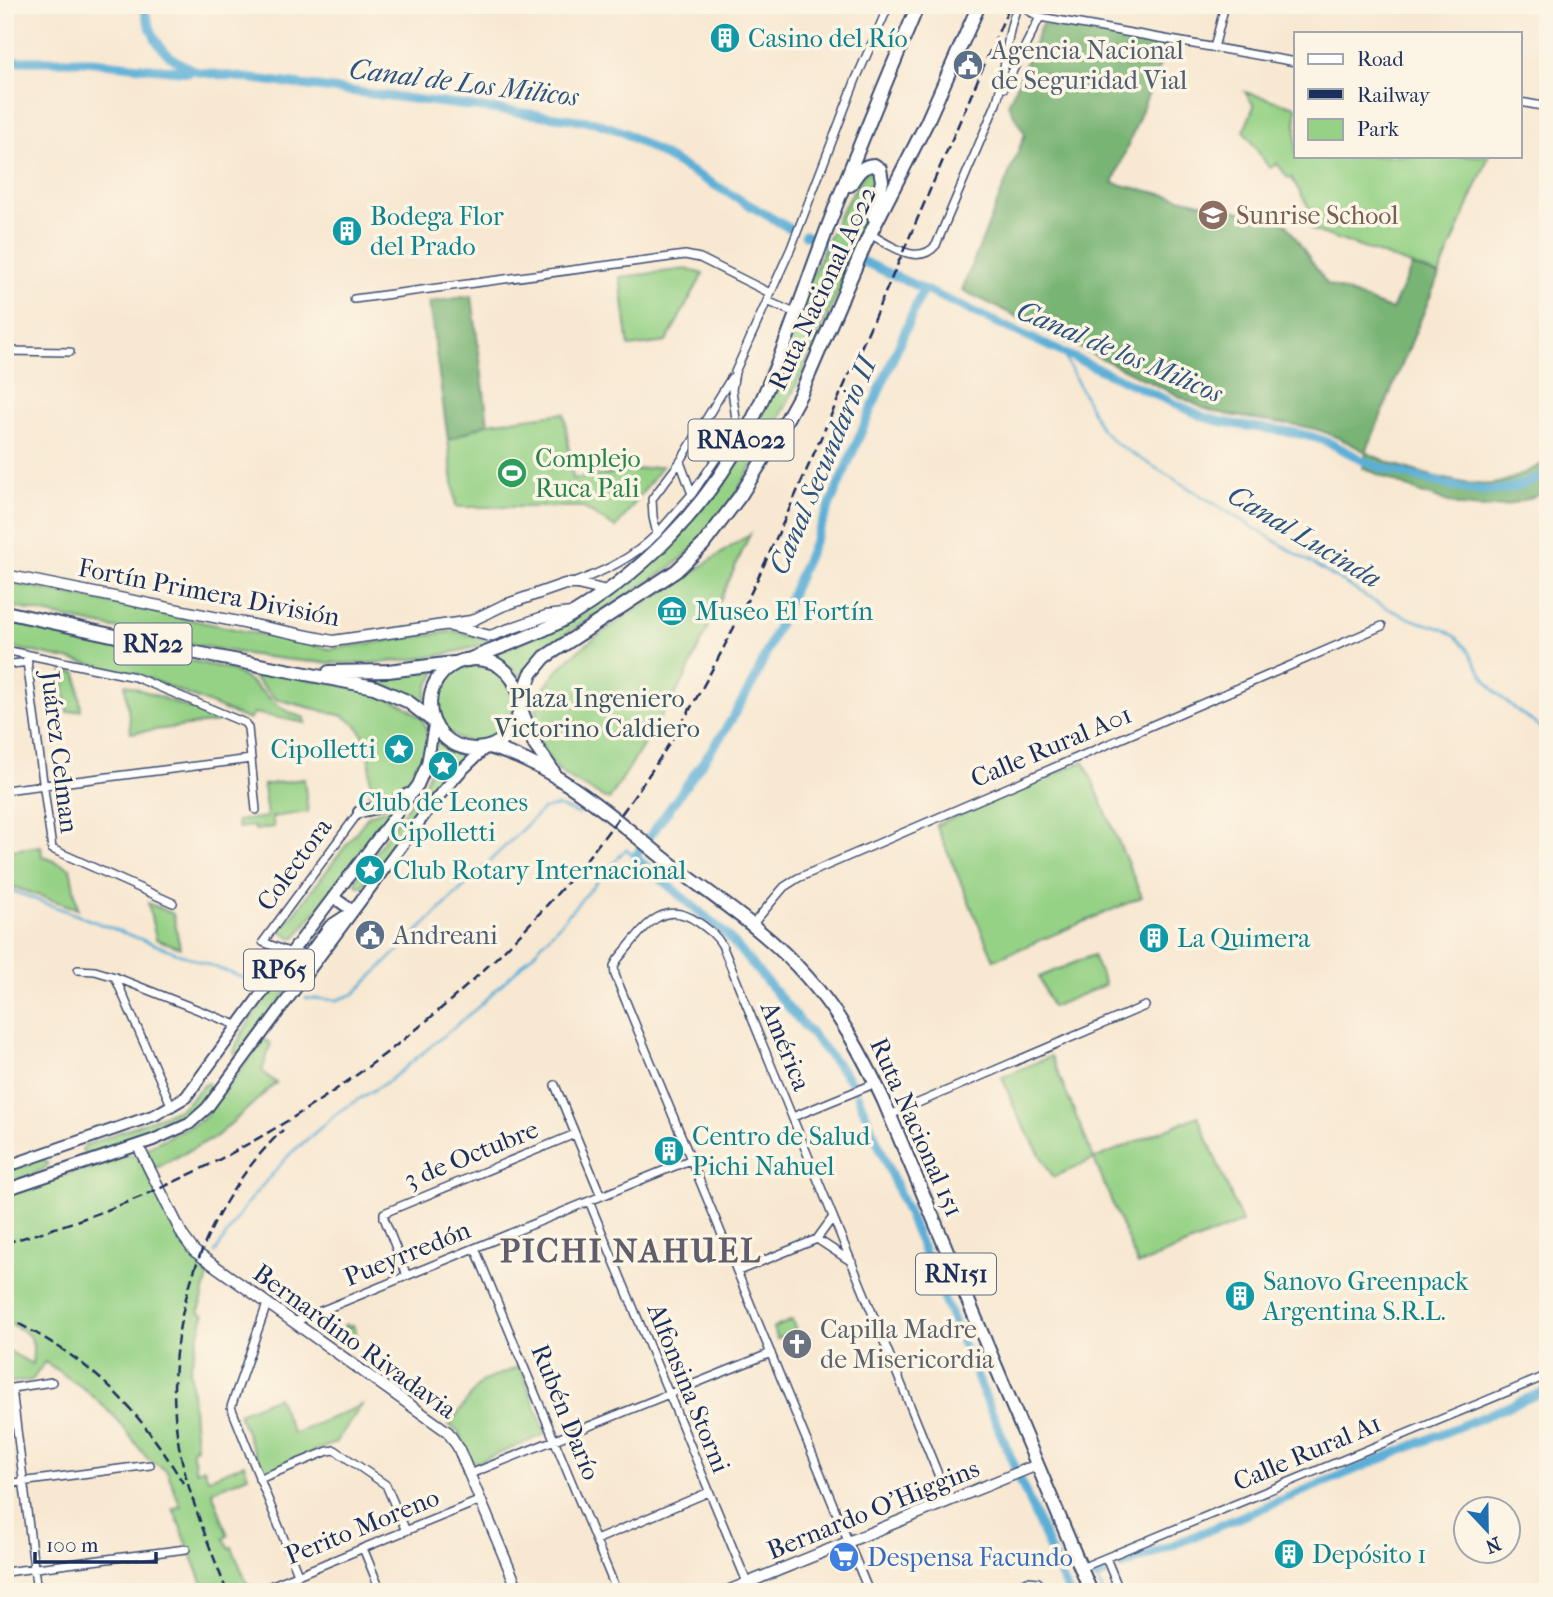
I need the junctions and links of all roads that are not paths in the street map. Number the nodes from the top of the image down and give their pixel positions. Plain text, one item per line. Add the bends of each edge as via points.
1 (889, 5) edge
2 (918, 5) edge
3 (979, 5) edge
4 (1018, 5) edge
5 (1027, 5) edge
6 (1224, 5) edge
7 (1041, 17) junction
8 (1213, 48) junction
9 (1294, 62) edge
10 (1000, 95) junction
11 (1522, 102) edge
12 (1548, 107) edge
13 (832, 214) junction
14 (868, 238) junction
15 (768, 297) junction
16 (354, 299) dead end
17 (796, 313) junction
18 (5, 351) edge
19 (69, 352) dead end
20 (735, 372) junction
21 (737, 427) junction
22 (740, 444) junction
23 (680, 462) junction
24 (692, 494) junction
25 (657, 534) junction
26 (5, 575) edge
27 (572, 584) junction
28 (607, 591) junction
29 (5, 612) edge
30 (574, 613) junction
31 (486, 615) junction
32 (447, 625) junction
33 (1382, 626) dead end
34 (496, 635) junction
35 (5, 650) edge
36 (27, 658) junction
37 (464, 661) junction
38 (5, 665) edge
39 (301, 671) junction
40 (520, 705) junction
41 (433, 723) junction
42 (487, 748) junction
43 (251, 759) junction
44 (564, 781) junction
45 (43, 785) junction
46 (418, 785) junction
47 (5, 790) edge
48 (256, 810) dead end
49 (359, 812) joint
50 (333, 897) junction
51 (173, 903) dead end
52 (353, 911) junction
53 (752, 925) junction
54 (291, 953) junction
55 (78, 970) dead end
56 (115, 978) junction
57 (1144, 1006) dead end
58 (239, 1026) junction
59 (213, 1062) junction
60 (232, 1074) junction
61 (876, 1083) junction
62 (555, 1085) dead end
63 (172, 1107) junction
64 (890, 1115) junction
65 (793, 1117) junction
66 (575, 1133) junction
67 (138, 1146) junction
68 (60, 1148) junction
69 (692, 1159) junction
70 (5, 1167) edge
71 (67, 1169) junction
72 (5, 1190) edge
73 (601, 1196) junction
74 (589, 1201) junction
75 (833, 1217) junction
76 (817, 1240) junction
77 (475, 1248) junction
78 (852, 1262) junction
79 (738, 1271) junction
80 (407, 1276) junction
81 (267, 1304) junction
82 (294, 1322) junction
83 (771, 1353) junction
84 (1548, 1375) edge
85 (52, 1382) dead end
86 (9, 1389) edge
87 (669, 1394) junction
88 (554, 1440) junction
89 (150, 1465) dead end
90 (1037, 1465) junction
91 (470, 1474) junction
92 (259, 1479) junction
93 (23, 1482) junction
94 (5, 1484) edge
95 (709, 1492) junction
96 (481, 1500) junction
97 (949, 1501) junction
98 (406, 1531) junction
99 (596, 1540) junction
100 (848, 1542) junction
101 (363, 1548) junction
102 (186, 1549) dead end
103 (1105, 1558) junction
104 (34, 1568) junction
105 (1081, 1568) junction
106 (5, 1572) edge
107 (298, 1574) junction
108 (1028, 1581) junction
109 (749, 1587) edge
110 (37, 1592) edge
111 (261, 1592) edge
112 (381, 1592) edge
113 (519, 1592) edge
114 (617, 1592) edge
115 (725, 1592) edge
116 (869, 1592) edge
117 (1001, 1592) edge
118 (1031, 1592) edge
119 (1045, 1592) edge
120 (1091, 1592) edge
121 (1120, 1592) edge

1 - 15 street
2 - 13 highway, Ruta Nacional A022 / RNA022
3 - 14 highway, Ruta Nacional A022 / RNA022
4 - 10 street via 1007,35
5 - 7 street
6 - 8 street
7 - 8 street
7 - 10 street
8 - 9 street
10 - 14 street via 933,249 910,254
11 - 12 street
13 - 14 highway via 860,170 877,166 882,181
13 - 17 highway, Ruta Nacional A022 / RNA022
14 - 40 highway, Ruta Nacional A022 / RNA022 via 790,414 722,521 676,570 545,656 531,674
15 - 16 street via 700,258 685,255
15 - 17 street
15 - 20 street
17 - 22 highway, Ruta Nacional A022 / RNA022
18 - 19 street
20 - 21 street via 732,390
20 - 23 street
21 - 22 street
21 - 24 street
22 - 28 highway, Ruta Nacional A022 / RNA022 via 677,529
23 - 24 street
23 - 25 street via 652,499
24 - 25 street
25 - 27 street via 614,568
26 - 32 main road, Fortín Primera División via 333,641
27 - 28 main road, Fortín Primera División
27 - 31 main road, Fortín Primera División
28 - 30 highway, Ruta Nacional A022 / RNA022
29 - 39 highway, RN22
30 - 34 main road via 546,616
30 - 37 highway, Ruta Nacional A022 / RNA022
31 - 32 main road, Fortín Primera División
31 - 34 main road via 486,630
32 - 34 main road, Fortín Primera División
33 - 53 street, Calle Rural A01 via 798,878 784,887
35 - 36 street
36 - 38 street
36 - 43 street via 135,677 246,725
36 - 45 street, Juárez Celman
37 - 39 highway, RN22 via 388,671
37 - 40 highway, RN22 via 485,660 507,672 517,686
37 - 41 highway via 435,682 430,698
39 - 41 highway, RN22 via 385,691 407,701
40 - 42 highway via 512,731
40 - 44 highway, Ruta Nacional 151 / RN151 via 539,753
41 - 42 highway, RN22 via 451,743 467,749
41 - 46 main road, RP65
42 - 44 highway, Ruta Nacional 151 / RN151 via 524,759
42 - 52 main road, RP65 via 444,789
43 - 45 street
43 - 48 street
44 - 53 highway, Ruta Nacional 151 / RN151
45 - 47 street
45 - 51 street, Juárez Celman via 53,850
46 - 49 main road via 392,804
46 - 50 main road, RP65
49 - 54 street, Colectora via 263,942
50 - 52 main road
50 - 54 main road, RP65
52 - 54 main road via 330,926 309,954
52 - 60 main road, RP65
53 - 61 highway, Ruta Nacional 151 / RN151 via 827,1001
54 - 58 main road, RP65
55 - 56 street
56 - 58 street
56 - 63 street
57 - 64 street
58 - 59 main road, RP65
59 - 60 main road
59 - 63 main road, RP65 via 186,1097
60 - 67 main road, RP65 via 196,1119
61 - 64 highway, Ruta Nacional 151 / RN151
61 - 65 street
62 - 66 street
63 - 68 main road, RP65
64 - 90 highway, Ruta Nacional 151 / RN151
65 - 69 street, América via 720,942 689,917 662,914 618,958 614,971
65 - 75 street, América
66 - 73 street
66 - 80 street, 3 de Octubre via 383,1214
67 - 71 main road, RP65
67 - 81 main road, Bernardino Rivadavia via 190,1247
68 - 70 main road, RP65
68 - 71 main road
69 - 73 street, Pueyrredón
69 - 79 street
71 - 72 main road, RP65
73 - 74 street, Pueyrredón
74 - 77 street, Pueyrredón
74 - 87 street, Alfonsina Storni
75 - 76 street
75 - 78 street, América
76 - 78 street
76 - 79 street
77 - 80 street, Pueyrredón
77 - 88 street, Rubén Darío
78 - 97 street, América
79 - 83 street
80 - 82 street, Pueyrredón
81 - 82 main road, Bernardino Rivadavia
81 - 92 street via 230,1407
82 - 91 main road, Bernardino Rivadavia via 448,1432
83 - 87 street, Perito Moreno
83 - 100 street
84 - 103 street, Calle Rural A1
85 - 86 street
86 - 93 street
87 - 88 street, Perito Moreno
87 - 95 street, Alfonsina Storni
88 - 91 street, Perito Moreno
88 - 99 street, Rubén Darío
89 - 93 street
90 - 97 main road, Bernardo O'Higgins
90 - 105 highway, Ruta Nacional 151 / RN151
91 - 96 main road, Bernardino Rivadavia
92 - 98 street via 333,1450 388,1486
92 - 107 street
93 - 94 street
93 - 104 street
95 - 99 street
95 - 109 street, Alfonsina Storni
96 - 98 street, Perito Moreno
96 - 113 main road, Bernardino Rivadavia
97 - 100 main road, Bernardo O'Higgins
98 - 101 street, Perito Moreno
99 - 114 street, Rubén Darío
100 - 109 main road, Bernardo O'Higgins
100 - 116 street
101 - 107 street, Perito Moreno
101 - 112 street
102 - 104 street
103 - 105 street, Calle Rural A1
103 - 121 street
104 - 106 street
104 - 110 street
105 - 120 highway, Ruta Nacional 151 / RN151
107 - 111 street, Perito Moreno
108 - 117 street
108 - 118 street
108 - 119 street via 1038,1582
109 - 115 main road, Bernardo O'Higgins

